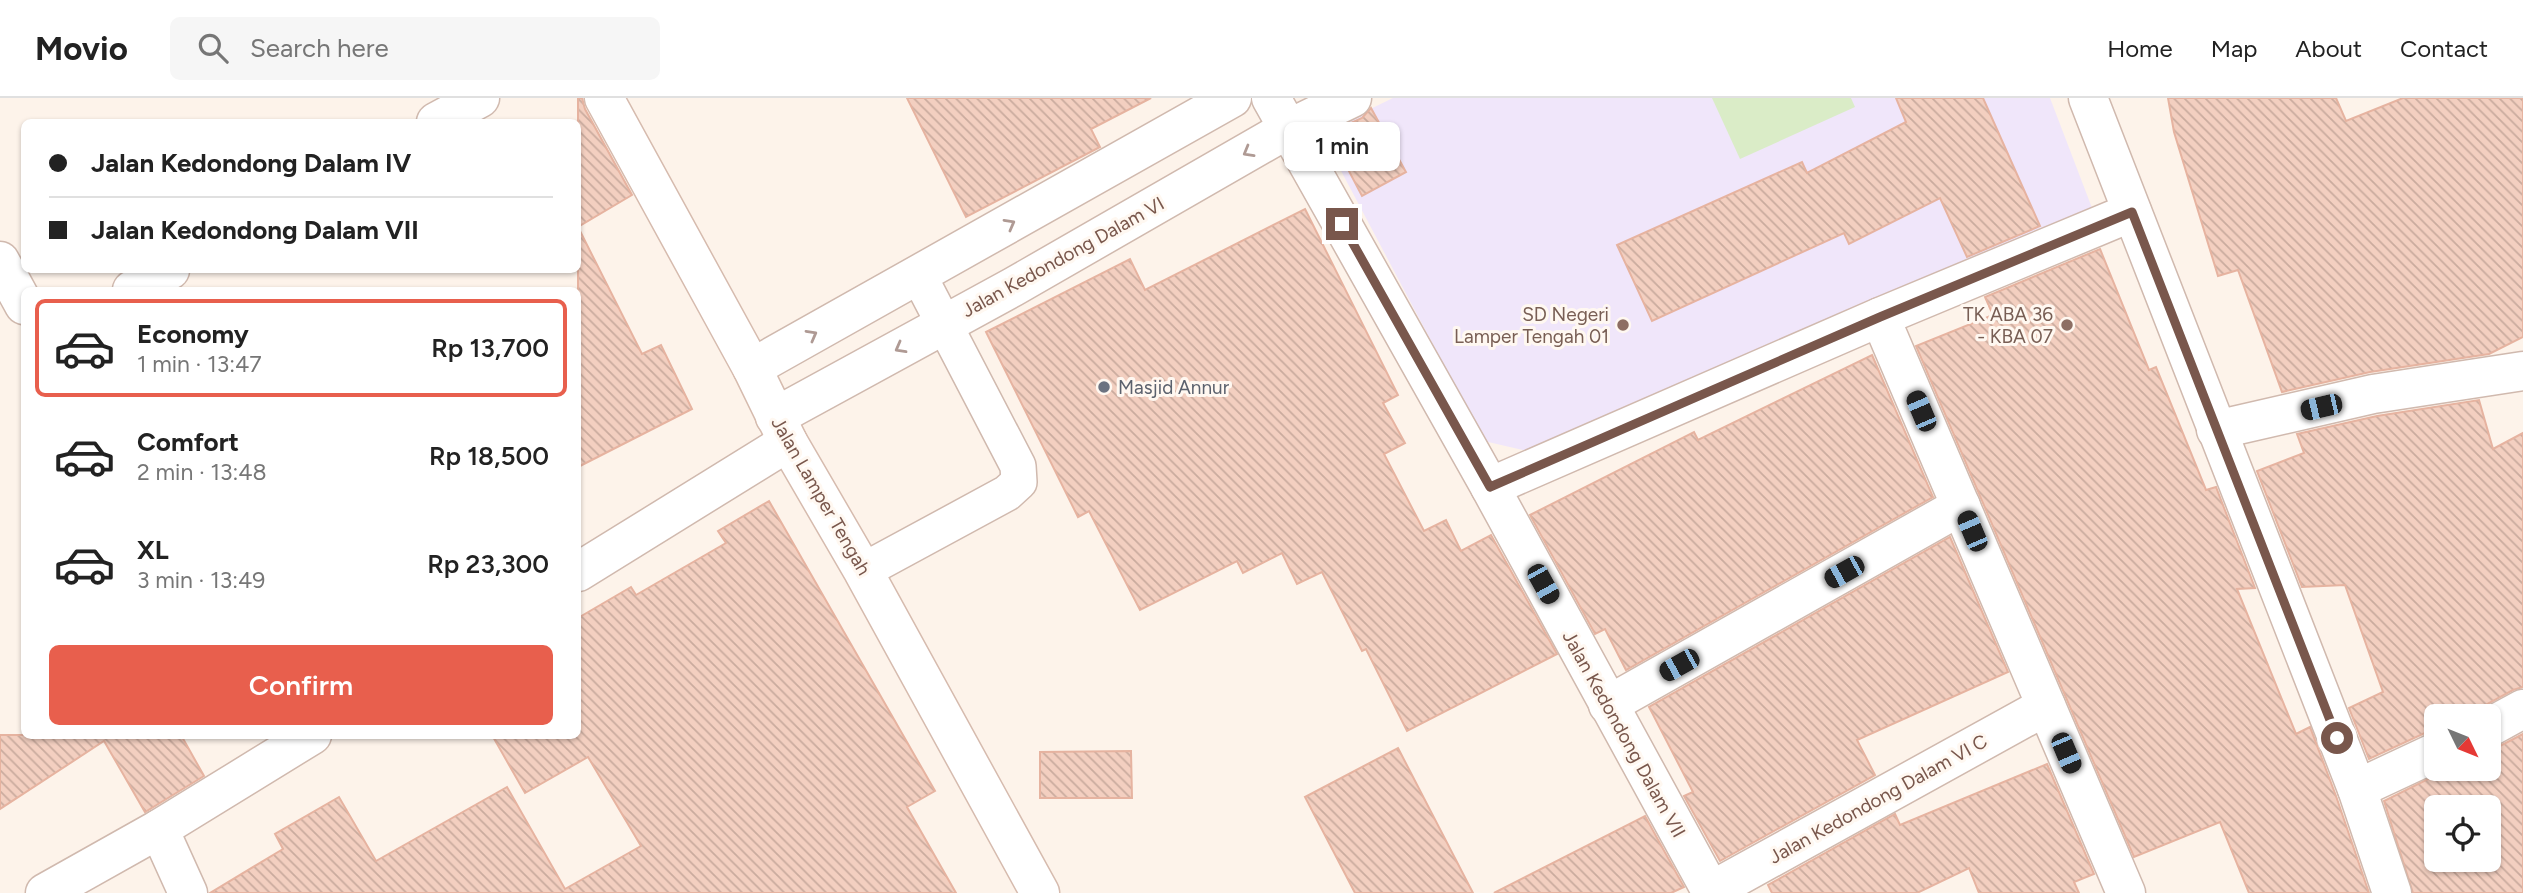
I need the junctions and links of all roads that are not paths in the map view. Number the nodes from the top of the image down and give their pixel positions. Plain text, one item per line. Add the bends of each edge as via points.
1 (480, 98) edge
2 (604, 98) edge
3 (1232, 98) edge
4 (1352, 98) edge
5 (2088, 98) edge
6 (1279, 113) edge
7 (442, 119) edge
8 (2132, 212) junction
9 (0, 261) edge
10 (164, 273) edge
11 (919, 276) junction
12 (138, 287) edge
13 (16, 307) edge
14 (1880, 317) junction
15 (945, 324) junction
16 (752, 368) junction
17 (2523, 372) edge
18 (782, 430) junction
19 (2216, 430) junction
20 (1490, 487) junction
21 (1961, 506) junction
22 (581, 570) edge
23 (863, 571) junction
24 (1608, 705) junction
25 (2046, 706) junction
26 (2523, 709) edge
27 (2501, 721) edge
28 (296, 739) edge
29 (273, 745) edge
30 (2424, 758) edge
31 (2357, 789) junction
32 (159, 829) junction
33 (1711, 892) edge
34 (45, 893) edge
35 (187, 893) edge
36 (1040, 893) edge
37 (2126, 893) edge
38 (2392, 893) edge

1 - 7 street
2 - 16 street, Jalan Lamper Tengah
11 -> 3 street
4 - 6 street, Jalan Kedondong Dalam VI
5 - 8 street
6 -> 15 street, Jalan Kedondong Dalam VI
6 - 20 street, Jalan Kedondong Dalam VII
8 - 14 street
8 - 19 street
9 - 13 street
10 - 12 street
11 - 15 lane
16 -> 11 street
14 - 20 street
14 - 21 street
15 -> 18 street, Jalan Kedondong Dalam VI
15 - 23 lane via 1018,466 1020,482
16 - 18 street, Jalan Lamper Tengah
17 - 19 street via 2373,394
18 - 22 street, Jalan Kedondong Dalam VI
18 - 23 street, Jalan Lamper Tengah
19 - 31 street
20 - 24 street, Jalan Kedondong Dalam VII
21 - 24 street
21 - 25 street
23 - 36 street, Jalan Lamper Tengah
24 - 33 street, Jalan Kedondong Dalam VII
25 - 33 street, Jalan Kedondong Dalam VI C
25 - 37 street
26 - 27 street
28 - 29 street
29 - 32 street
30 - 31 street
31 - 38 street
32 - 34 street
32 - 35 street

